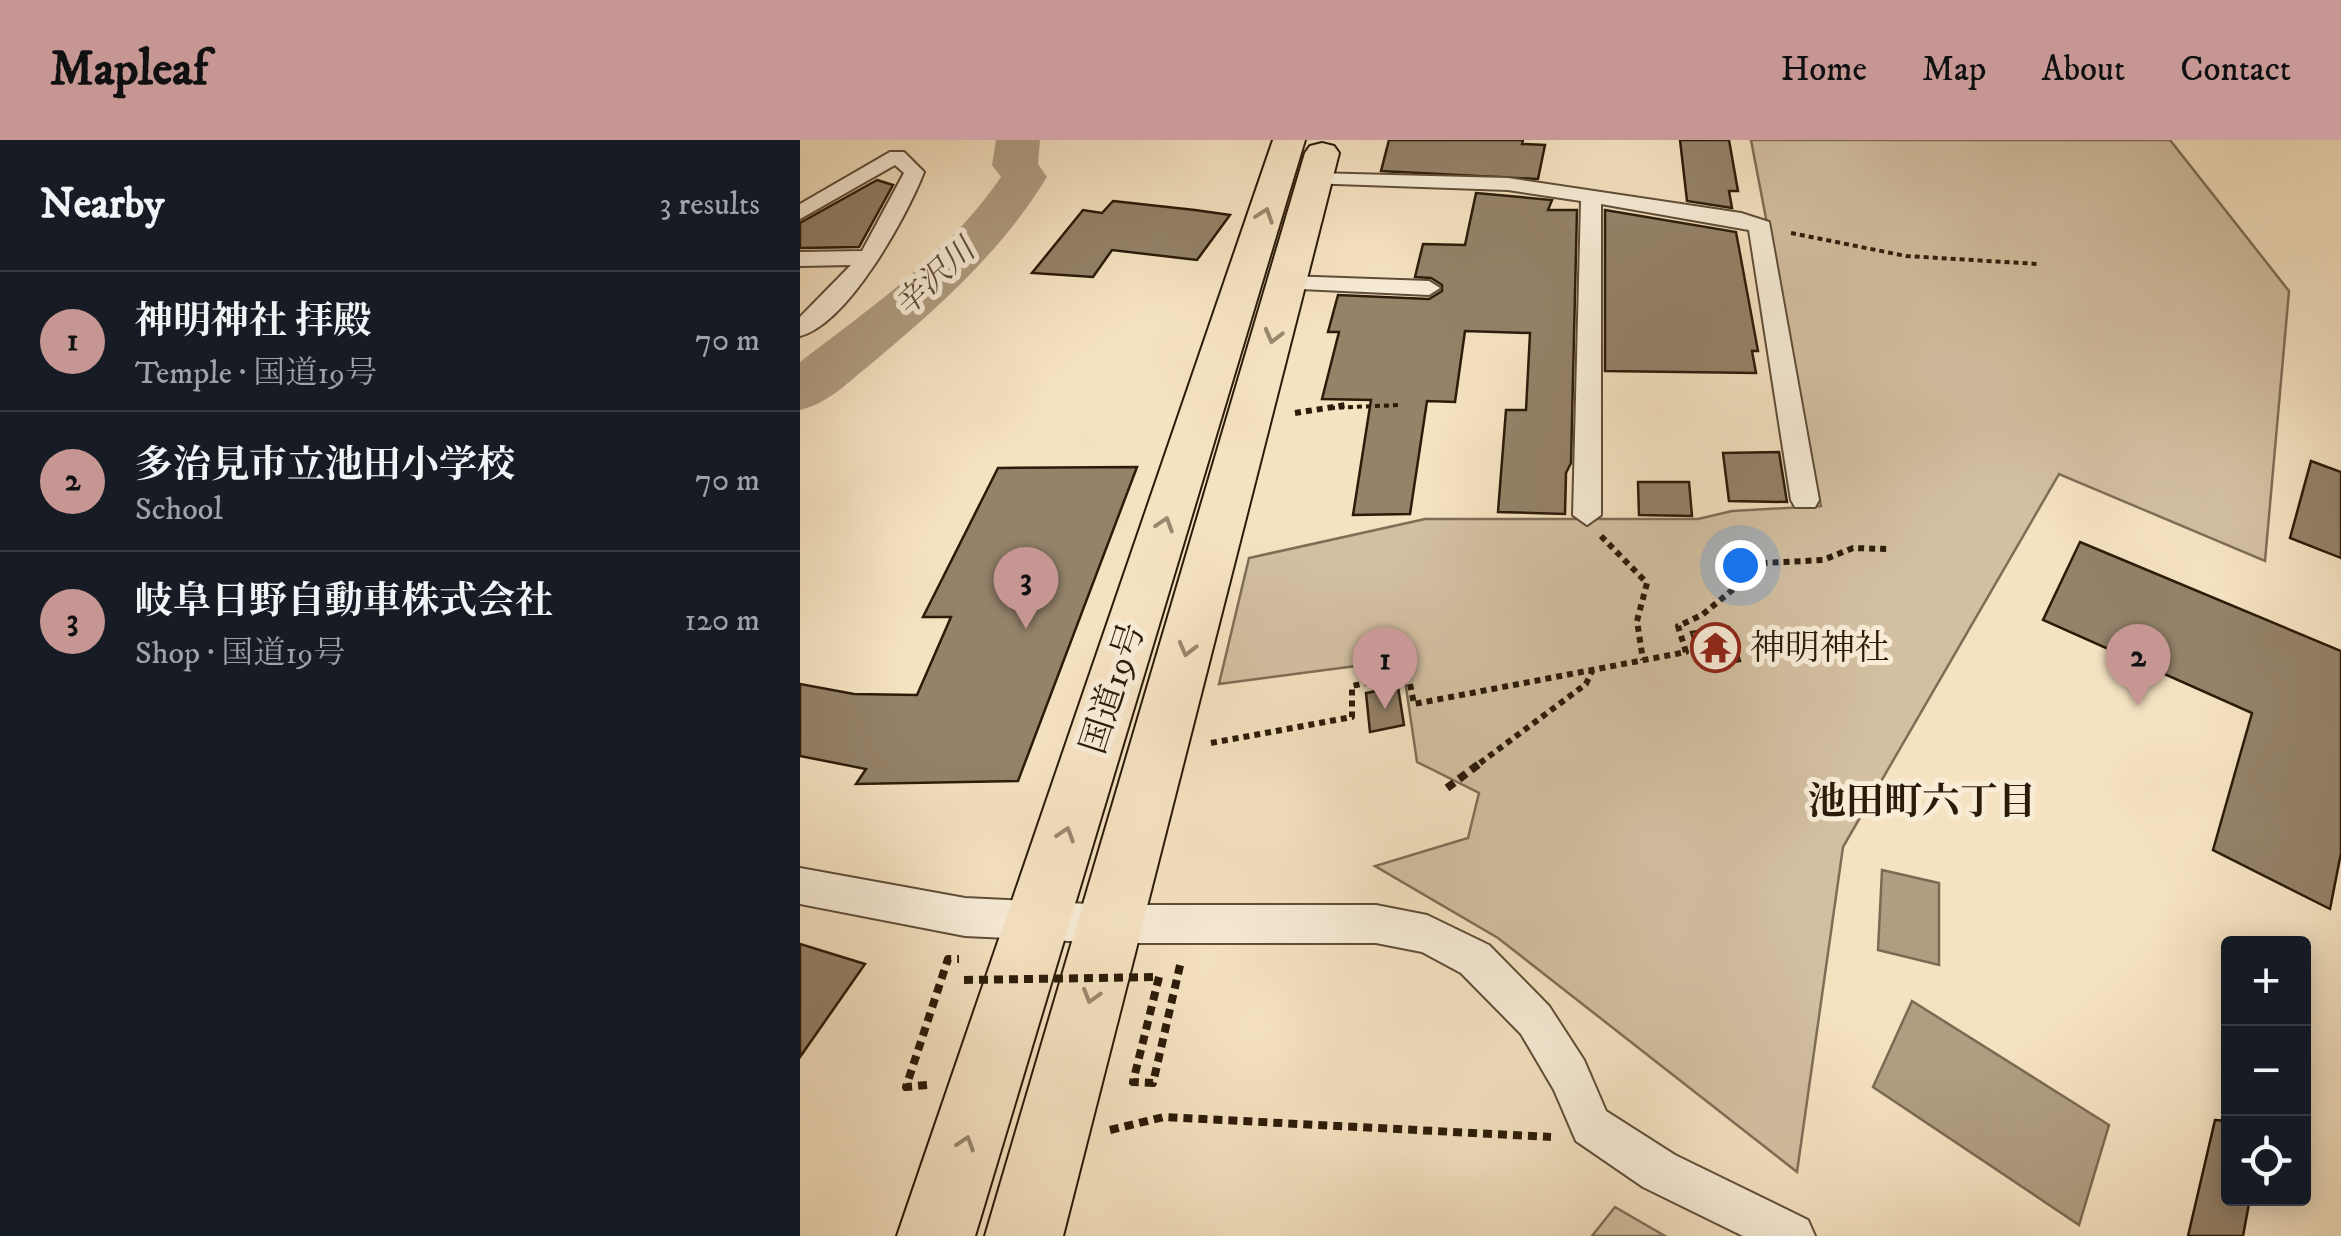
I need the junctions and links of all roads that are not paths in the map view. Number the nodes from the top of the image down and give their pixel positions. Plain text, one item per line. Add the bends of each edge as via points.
1 (874, 142) edge
2 (1309, 153) edge
3 (897, 156) junction
4 (1592, 197) junction
5 (800, 212) edge
6 (866, 258) junction
7 (800, 259) edge
8 (1287, 283) junction
9 (1429, 288) dead end
10 (800, 329) edge
11 (1805, 500) dead end
12 (1586, 514) road end
13 (800, 886) edge
14 (1038, 922) junction
15 (1111, 924) junction
16 (936, 1236) edge
17 (1024, 1236) edge
18 (1792, 1236) edge

1 - 3 street
2 - 4 street
2 - 8 highway, 国道19号
14 -> 2 highway, 国道19号
3 - 5 street
3 - 6 street via 914,172 897,215
4 - 11 street via 1741,219 1760,228
4 - 12 street
6 - 7 street
6 - 10 street via 830,305
8 - 9 street
8 -> 15 highway, 国道19号
13 - 14 street via 965,918
14 - 15 street
16 -> 14 highway, 国道19号
15 -> 17 highway, 国道19号
15 - 18 street via 1376,924 1427,934 1475,959 1535,1020 1591,1126 1659,1170

